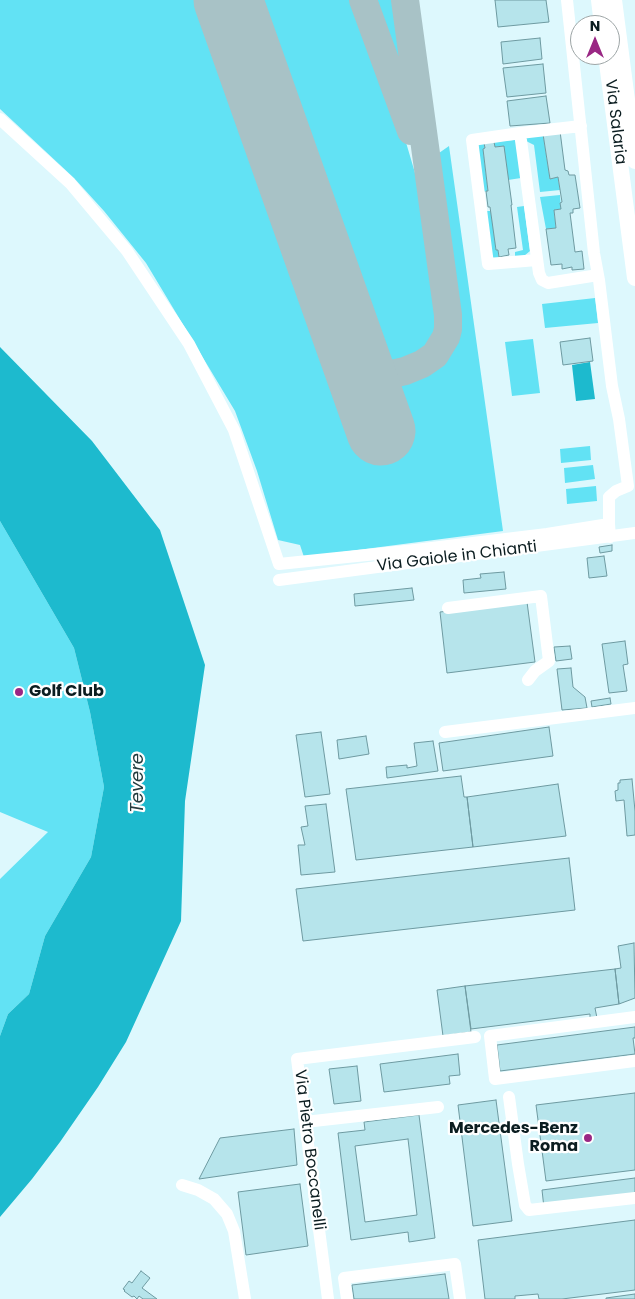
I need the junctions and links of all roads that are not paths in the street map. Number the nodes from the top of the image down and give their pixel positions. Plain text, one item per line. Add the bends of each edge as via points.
1 (567, 0) edge
2 (599, 0) edge
3 (614, 0) edge
4 (601, 15) edge
5 (607, 65) edge
6 (0, 119) edge
7 (581, 126) junction
8 (520, 133) junction
9 (635, 161) edge
10 (537, 260) junction
11 (598, 275) junction
12 (635, 278) edge
13 (609, 530) junction
14 (635, 533) edge
15 (279, 580) dead end
16 (448, 608) dead end
17 (528, 680) dead end
18 (635, 708) edge
19 (444, 732) dead end
20 (635, 1017) edge
21 (475, 1037) dead end
22 (635, 1061) edge
23 (509, 1098) dead end
24 (438, 1107) dead end
25 (305, 1122) junction
26 (182, 1185) dead end
27 (635, 1198) edge
28 (246, 1299) edge
29 (328, 1299) edge
30 (347, 1299) edge
31 (460, 1299) edge

1 - 7 street
2 - 4 main road
3 - 9 main road, Via Salaria
5 - 12 main road, Via Salaria
6 - 13 street via 70,183 127,251 189,344 234,430 279,564
7 - 8 street
7 - 11 street
8 - 10 street
8 - 10 street via 472,140 488,264
10 - 11 street via 538,273 548,283
11 - 13 street via 628,486 610,497
13 - 14 street, Via Gaiole in Chianti
13 - 15 street, Via Gaiole in Chianti
16 - 17 street via 541,596 549,661
18 - 19 street
20 - 22 street via 490,1036 495,1079
21 - 25 street, Via Pietro Boccanelli via 297,1059
23 - 27 street via 525,1205 529,1210
24 - 25 street
25 - 29 street, Via Pietro Boccanelli
26 - 28 street via 214,1199 227,1214 234,1231
30 - 31 street via 344,1278 455,1264

